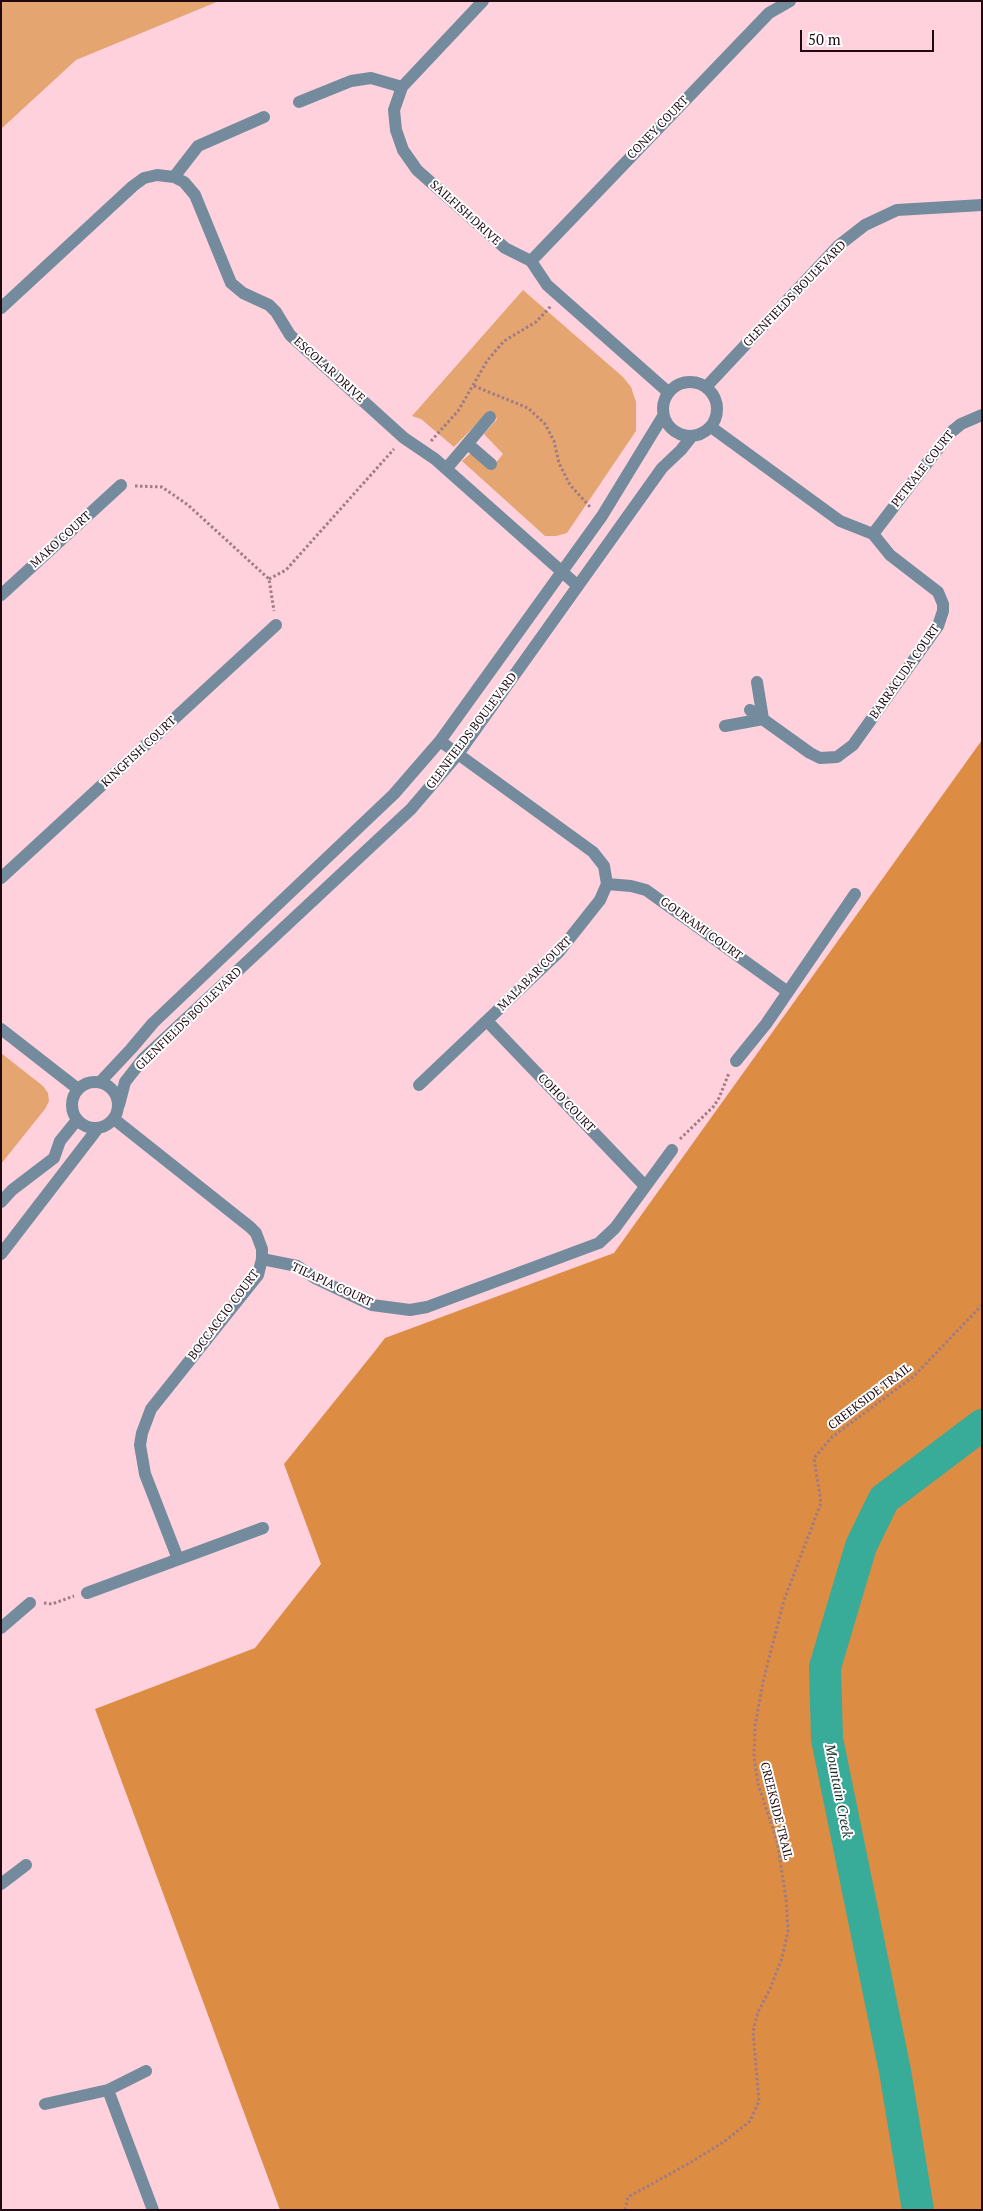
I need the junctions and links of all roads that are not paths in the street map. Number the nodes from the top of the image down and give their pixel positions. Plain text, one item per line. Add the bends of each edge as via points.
1 (483, 1) edge
2 (790, 1) edge
3 (402, 88) junction
4 (299, 102) dead end
5 (264, 117) dead end
6 (174, 177) junction
7 (982, 205) edge
8 (531, 261) junction
9 (1, 308) edge
10 (706, 387) junction
11 (668, 392) junction
12 (982, 415) edge
13 (663, 416) junction
14 (490, 417) dead end
15 (711, 426) junction
16 (692, 436) junction
17 (468, 444) junction
18 (491, 464) dead end
19 (446, 469) junction
20 (122, 485) road end
21 (873, 534) junction
22 (562, 572) junction
23 (578, 586) junction
24 (1, 595) edge
25 (276, 625) road end
26 (757, 682) dead end
27 (750, 710) dead end
28 (763, 719) junction
29 (725, 726) dead end
30 (440, 741) junction
31 (458, 754) junction
32 (1, 878) edge
33 (606, 884) junction
34 (855, 894) dead end
35 (788, 992) junction
36 (488, 1021) junction
37 (1, 1029) edge
38 (736, 1061) road end
39 (100, 1082) junction
40 (419, 1085) dead end
41 (78, 1089) junction
42 (119, 1105) junction
43 (114, 1118) junction
44 (77, 1120) junction
45 (98, 1128) junction
46 (672, 1150) road end
47 (645, 1186) junction
48 (1, 1202) edge
49 (1, 1254) edge
50 (262, 1259) junction
51 (263, 1528) dead end
52 (178, 1560) junction
53 (87, 1593) road end
54 (30, 1603) road end
55 (1, 1628) edge
56 (26, 1865) dead end
57 (1, 1884) edge
58 (146, 2070) dead end
59 (108, 2090) junction
60 (45, 2104) dead end
61 (153, 2210) edge

1 - 3 street, SAILFISH DRIVE
2 - 8 street, CONEY COURT via 769,13
3 - 4 street via 371,78 351,81
3 - 8 street, SAILFISH DRIVE via 394,110 396,130 403,150 417,170 505,248
5 - 6 street via 198,146
6 - 9 street via 157,175 144,178 133,186
6 - 19 street, ESCOLAR DRIVE via 184,182 194,195 231,283 268,305 290,335 404,438
7 - 10 street, GLENFIELDS BOULEVARD via 897,210 865,225 838,246
8 - 11 street, SAILFISH DRIVE via 547,285
10 - 11 street via 687,381
10 - 15 street via 716,400 717,409
11 - 13 street via 663,402
12 - 21 street, PETRALE COURT via 950,432
13 - 16 street via 674,431
13 - 22 street, GLENFIELDS BOULEVARD via 602,516
14 - 17 street
15 - 16 street
15 - 21 street, BARRACUDA COURT via 840,521
16 - 23 street, GLENFIELDS BOULEVARD via 662,468
17 - 18 street
17 - 19 street
19 - 22 street, ESCOLAR DRIVE
20 - 24 street, MAKO COURT
21 - 28 street, BARRACUDA COURT via 890,555 938,592 943,604 938,626 853,744 837,757 820,758 810,753
22 - 23 street, ESCOLAR DRIVE
22 - 30 street, GLENFIELDS BOULEVARD
23 - 31 street, GLENFIELDS BOULEVARD
25 - 32 street, KINGFISH COURT
26 - 28 street
27 - 28 street, BARRACUDA COURT
28 - 29 street
30 - 31 street
30 - 39 street, GLENFIELDS BOULEVARD via 394,794 153,1023
31 - 33 street via 593,852 604,866
31 - 42 street, GLENFIELDS BOULEVARD via 411,810 143,1059 126,1082
33 - 35 street, GOURAMI COURT via 646,890
33 - 36 street, MALABAR COURT via 600,900 569,941
34 - 35 street
35 - 38 street
36 - 40 street, MALABAR COURT
36 - 47 street, COHO COURT
37 - 41 street
39 - 41 street via 84,1084
39 - 42 street via 112,1089
41 - 44 street via 72,1102
42 - 43 street
43 - 45 street
43 - 50 street, BOCCACCIO COURT via 250,1227 260,1242
44 - 45 street via 90,1128
44 - 48 street via 60,1141 54,1158
45 - 49 street
46 - 47 street
47 - 50 street, TILAPIA COURT via 615,1228 599,1243 418,1309 372,1305 297,1266
50 - 52 street, BOCCACCIO COURT via 258,1275 151,1410 142,1433 140,1445 145,1474
51 - 52 street
52 - 53 street
54 - 55 street
56 - 57 street
58 - 59 street
59 - 60 street
59 - 61 street

